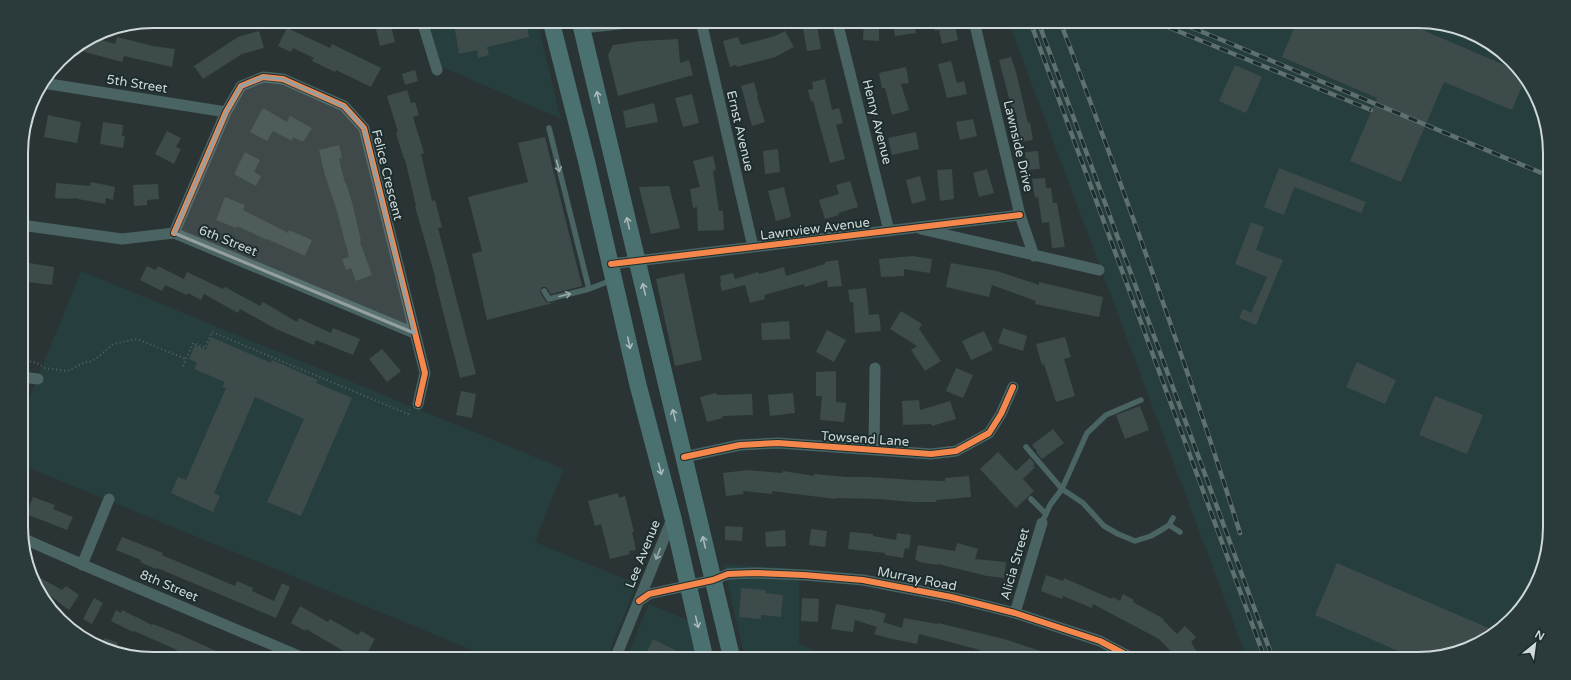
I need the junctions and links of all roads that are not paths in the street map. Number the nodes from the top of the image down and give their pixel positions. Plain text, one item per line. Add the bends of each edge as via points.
1 (424, 28) edge
2 (553, 28) edge
3 (582, 28) edge
4 (703, 28) edge
5 (839, 28) edge
6 (976, 28) edge
7 (437, 70) dead end
8 (49, 84) edge
9 (226, 112) junction
10 (549, 128) dead end
11 (1020, 215) junction
12 (28, 226) edge
13 (914, 228) junction
14 (889, 231) junction
15 (174, 233) junction
16 (753, 247) junction
17 (1030, 255) junction
18 (637, 261) junction
19 (1099, 270) dead end
20 (613, 272) junction
21 (590, 289) junction
22 (544, 291) dead end
23 (414, 333) junction
24 (876, 368) dead end
25 (28, 378) edge
26 (38, 379) dead end
27 (1014, 387) dead end
28 (1141, 400) dead end
29 (414, 406) road end
30 (1026, 447) dead end
31 (874, 450) junction
32 (684, 458) junction
33 (1062, 489) junction
34 (109, 499) dead end
35 (1031, 499) dead end
36 (673, 518) junction
37 (1173, 518) dead end
38 (1044, 519) junction
39 (1169, 525) junction
40 (1180, 532) dead end
41 (29, 541) edge
42 (82, 565) junction
43 (713, 580) junction
44 (688, 586) junction
45 (638, 601) junction
46 (1015, 613) junction
47 (289, 652) edge
48 (618, 652) edge
49 (703, 652) edge
50 (730, 652) edge
51 (1121, 652) edge

1 - 7 street
2 - 20 main road
18 -> 3 main road
4 - 16 street, Ernst Avenue
5 - 14 street, Henry Avenue
6 - 11 street, Lawnside Drive
8 - 9 street, 5th Street
9 - 15 street, Felice Crescent
9 - 23 street, Felice Crescent via 241,86 263,77 283,79 344,106 364,128
10 -> 21 lane
11 - 13 street, Lawnview Avenue
11 - 17 street, Lawnside Drive
12 - 15 street via 122,240
13 - 14 street, Lawnview Avenue
13 - 17 street
14 - 16 street, Lawnview Avenue
15 - 23 street, 6th Street
16 - 18 street, Lawnview Avenue
17 - 19 street
18 - 20 street, Lawnview Avenue
32 -> 18 main road
20 - 21 lane
20 -> 36 main road via 638,385
22 -> 21 lane via 549,299
23 - 29 street, Felice Crescent via 425,374
24 - 31 street
25 - 26 street
27 - 31 street, Towsend Lane via 989,433 956,450 931,454
28 - 33 lane via 1106,415 1087,433
30 - 33 lane
31 - 32 street, Towsend Lane via 778,443 740,445
43 -> 32 main road
33 - 38 lane via 1050,505
33 - 39 lane via 1083,503 1104,526 1135,541 1151,536
34 - 42 street
35 - 38 lane
36 - 44 main road
36 -> 45 street, Lee Avenue
37 - 39 lane
38 - 46 street, Alicia Street
39 - 40 lane
41 - 42 street, 8th Street
42 - 47 street, 8th Street
43 - 44 street, Murray Road
43 - 46 street, Murray Road via 728,574 755,573 862,580 951,597
43 - 50 main road
44 - 45 street, Lee Avenue via 649,594
44 -> 49 main road
45 - 48 street, Lee Avenue
46 - 51 street, Murray Road via 1100,641

